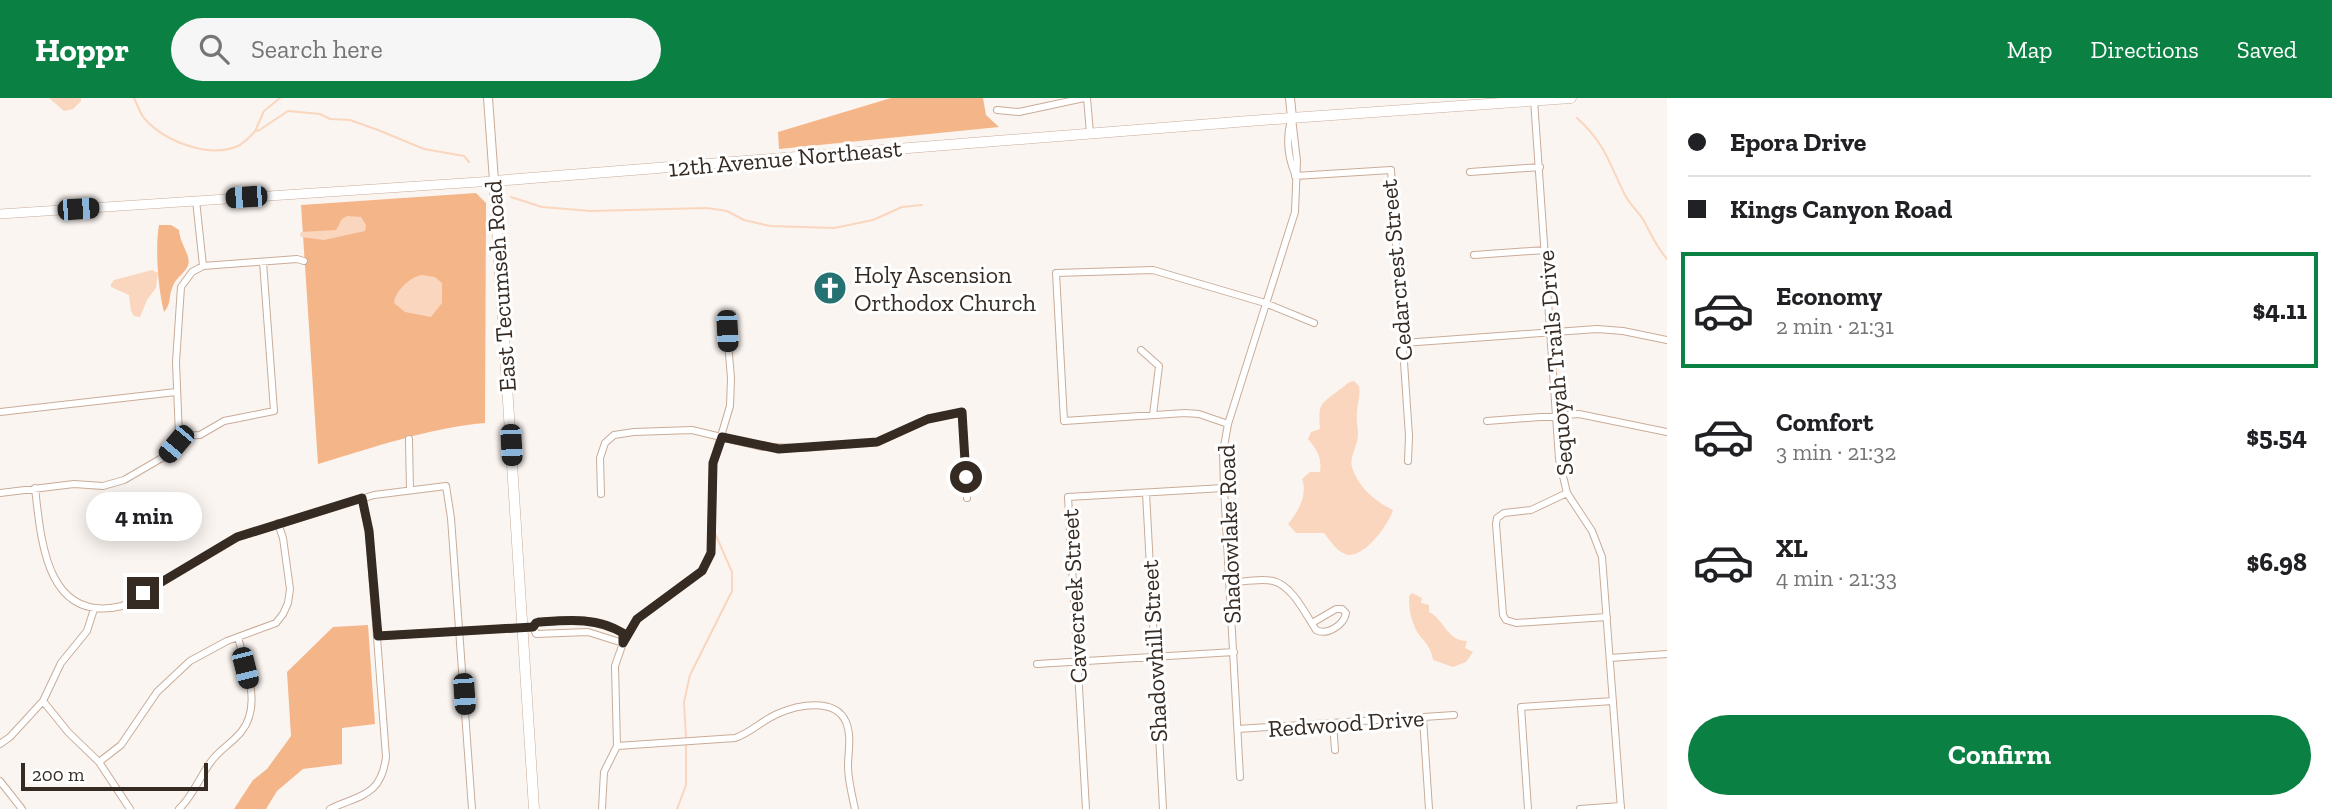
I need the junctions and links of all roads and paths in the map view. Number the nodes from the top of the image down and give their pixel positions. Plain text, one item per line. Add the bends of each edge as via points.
1 (488, 98) edge
2 (1086, 98) edge
3 (1290, 98) edge
4 (1571, 98) edge
5 (1534, 99) edge
6 (997, 110) dead end
7 (1292, 118) junction
8 (1090, 133) junction
9 (1540, 167) junction
10 (1470, 172) dead end
11 (1296, 176) junction
12 (494, 181) junction
13 (196, 200) junction
14 (0, 214) edge
15 (1545, 250) junction
16 (1475, 256) dead end
17 (304, 261) dead end
18 (263, 262) junction
19 (203, 266) junction
20 (1265, 303) junction
21 (732, 314) dead end
22 (1314, 323) dead end
23 (1550, 333) junction
24 (1667, 340) edge
25 (1403, 343) junction
26 (1141, 350) dead end
27 (176, 392) junction
28 (0, 412) edge
29 (1153, 415) junction
30 (1556, 415) junction
31 (1487, 421) dead end
32 (1228, 424) junction
33 (1667, 432) edge
34 (179, 436) junction
35 (722, 437) junction
36 (410, 439) dead end
37 (1408, 461) dead end
38 (36, 488) junction
39 (1224, 488) junction
40 (410, 490) junction
41 (0, 493) edge
42 (1146, 493) junction
43 (1567, 493) junction
44 (601, 494) dead end
45 (362, 498) junction
46 (967, 498) dead end
47 (278, 523) junction
48 (1229, 583) junction
49 (94, 609) junction
50 (1607, 617) junction
51 (1312, 623) junction
52 (528, 628) junction
53 (459, 632) junction
54 (378, 636) junction
55 (238, 637) junction
56 (623, 643) junction
57 (1234, 652) junction
58 (1667, 654) edge
59 (1154, 657) junction
60 (1610, 658) junction
61 (1078, 661) junction
62 (1037, 664) dead end
63 (43, 701) junction
64 (1613, 701) junction
65 (1454, 715) dead end
66 (1423, 718) junction
67 (1333, 724) junction
68 (1238, 729) junction
69 (0, 744) edge
70 (617, 746) junction
71 (1335, 750) dead end
72 (99, 762) junction
73 (1240, 777) dead end
74 (0, 781) edge
75 (1621, 807) edge
76 (22, 809) edge
77 (130, 809) edge
78 (179, 809) edge
79 (330, 809) edge
80 (472, 809) edge
81 (534, 809) edge
82 (602, 809) edge
83 (855, 809) edge
84 (1086, 809) edge
85 (1163, 809) edge
86 (1429, 809) edge
87 (1528, 809) edge
88 (1580, 809) edge

1 - 12 street, East Tecumseh Road
2 - 6 street via 1019,112
2 - 8 street
3 - 7 street
4 - 5 main road, 12th Avenue Northeast
5 - 7 main road, 12th Avenue Northeast
5 - 9 street, Sequoyah Trails Drive
7 - 8 main road, 12th Avenue Northeast
7 - 11 street, Shadowlake Road via 1290,162
8 - 12 main road, 12th Avenue Northeast
9 - 10 street
9 - 15 street, Sequoyah Trails Drive
11 - 20 street, Shadowlake Road via 1295,212
11 - 25 street, Cedarcrest Street via 1391,170
12 - 13 main road, 12th Avenue Northeast
12 - 52 main road, East Tecumseh Road
13 - 14 main road, 12th Avenue Northeast
13 - 19 street
15 - 16 street
15 - 23 street, Sequoyah Trails Drive
17 - 18 street
18 - 19 street
18 - 34 street via 274,411 224,421 200,435
19 - 27 street via 181,287
20 - 22 street
20 - 29 street via 1153,270 1056,273 1064,421
20 - 32 street, Shadowlake Road
21 - 35 street via 727,331 730,406
23 - 24 street via 1607,329
23 - 25 street
23 - 30 street, Sequoyah Trails Drive
25 - 37 street, Cedarcrest Street
26 - 29 street via 1160,369
27 - 28 street
27 - 34 street
29 - 32 street via 1193,413
30 - 31 street
30 - 33 street via 1589,416
30 - 43 street, Sequoyah Trails Drive
32 - 39 street, Shadowlake Road
34 - 38 street via 166,455 114,484
35 - 44 street via 692,430 614,435 605,443 600,458
35 - 46 street via 779,449 870,443 928,419 962,412
35 - 56 street via 713,463 711,553 702,571 637,619
36 - 40 street
38 - 41 street
38 - 49 street via 41,536 52,575 61,590
39 - 42 street, Cavecreek Street
39 - 48 street, Shadowlake Road
40 - 45 street
40 - 53 street via 446,486
42 - 59 street, Shadowhill Street
42 - 61 street, Cavecreek Street via 1069,497
43 - 50 street, Sequoyah Trails Drive via 1600,549
43 - 50 street via 1539,508 1497,518 1502,610 1506,620 1516,623
45 - 47 street
45 - 54 street
47 - 49 street via 218,546 122,606
47 - 55 street via 290,586 288,603 276,623
48 - 51 street via 1280,583
48 - 57 street, Shadowlake Road
49 - 63 street via 87,631 61,663
50 - 60 street, Sequoyah Trails Drive
51 - 51 street via 1325,633 1346,613 1336,609
52 - 53 street
52 - 56 street via 536,634 588,632
52 - 56 street via 539,622 590,621 623,633
52 - 81 main road, East Tecumseh Road
53 - 54 street
53 - 80 street
54 - 79 street via 384,768 365,796
55 - 72 street via 204,652 174,675 121,745
55 - 78 street via 251,712 242,731 215,757
56 - 70 street via 615,666
57 - 59 street
57 - 68 street, Shadowlake Road
58 - 60 street
59 - 61 street
59 - 85 street, Shadowhill Street
60 - 64 street, Sequoyah Trails Drive
61 - 62 street
61 - 84 street, Cavecreek Street
63 - 69 street
63 - 72 street
64 - 75 street, Sequoyah Trails Drive
64 - 87 street via 1521,707
65 - 66 street, Redwood Drive
66 - 67 street, Redwood Drive
66 - 86 street
67 - 68 street, Redwood Drive
67 - 71 street
68 - 73 street, Shadowlake Road
70 - 82 street via 604,772
70 - 83 street via 735,738 776,715 827,706 846,721
72 - 77 street
74 - 76 street
75 - 88 street

